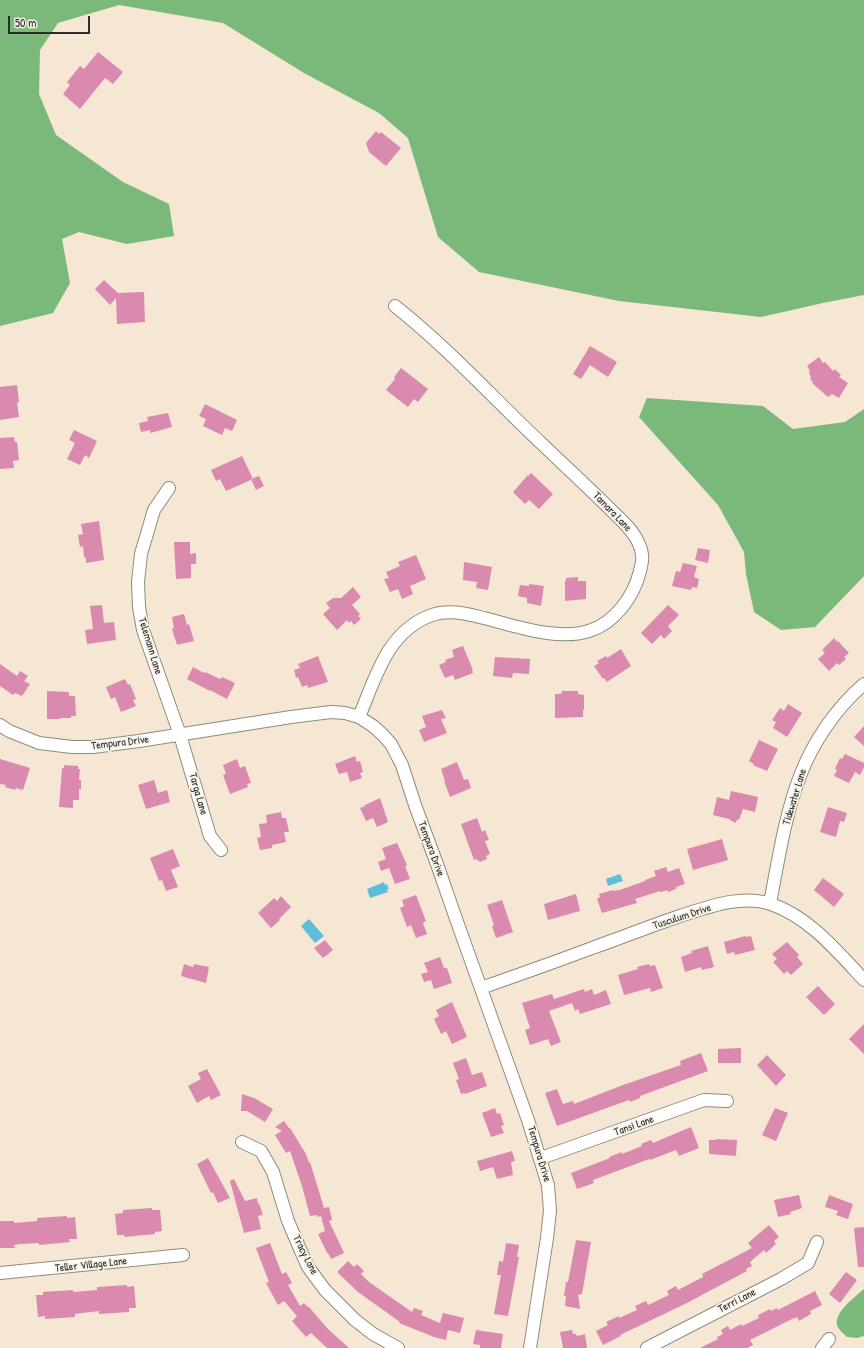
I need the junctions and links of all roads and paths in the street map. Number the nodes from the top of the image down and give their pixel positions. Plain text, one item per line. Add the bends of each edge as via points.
1 (395, 306) dead end
2 (169, 488) dead end
3 (864, 684) edge
4 (359, 717) junction
5 (0, 725) edge
6 (180, 735) junction
7 (221, 850) dead end
8 (770, 904) junction
9 (864, 980) edge
10 (481, 988) junction
11 (727, 1101) dead end
12 (242, 1142) dead end
13 (541, 1158) junction
14 (816, 1242) dead end
15 (183, 1255) dead end
16 (0, 1273) edge
17 (398, 1348) edge
18 (530, 1348) edge
19 (646, 1348) edge

1 - 4 street, Tamara Lane via 438,342 540,443 592,490 638,540 643,558 639,576 624,606 610,620 592,631 564,635 461,613 444,612 422,620 392,644
2 - 6 street, Telemann Lane via 154,510 141,554 139,607 143,630
3 - 8 street, Tidewater Lane via 828,723 800,775 782,840
4 - 6 street, Tempura Drive via 331,712
4 - 10 street, Tempura Drive via 373,726 391,744 402,765
5 - 6 street, Tempura Drive via 39,743 72,747 93,747
6 - 7 street, Targa Lane via 210,836
8 - 9 street, Tusculum Drive via 790,912 810,926 834,947
8 - 10 street, Tusculum Drive via 750,901 708,907
10 - 13 street, Tempura Drive
11 - 13 street, Tansi Lane via 704,1100
12 - 17 street, Tracy Lane via 261,1151 273,1172 288,1221 308,1266 324,1289 372,1334
13 - 18 street, Tempura Drive via 548,1185 550,1211
14 - 19 street, Terri Lane via 808,1263
15 - 16 street, Teller Village Lane

